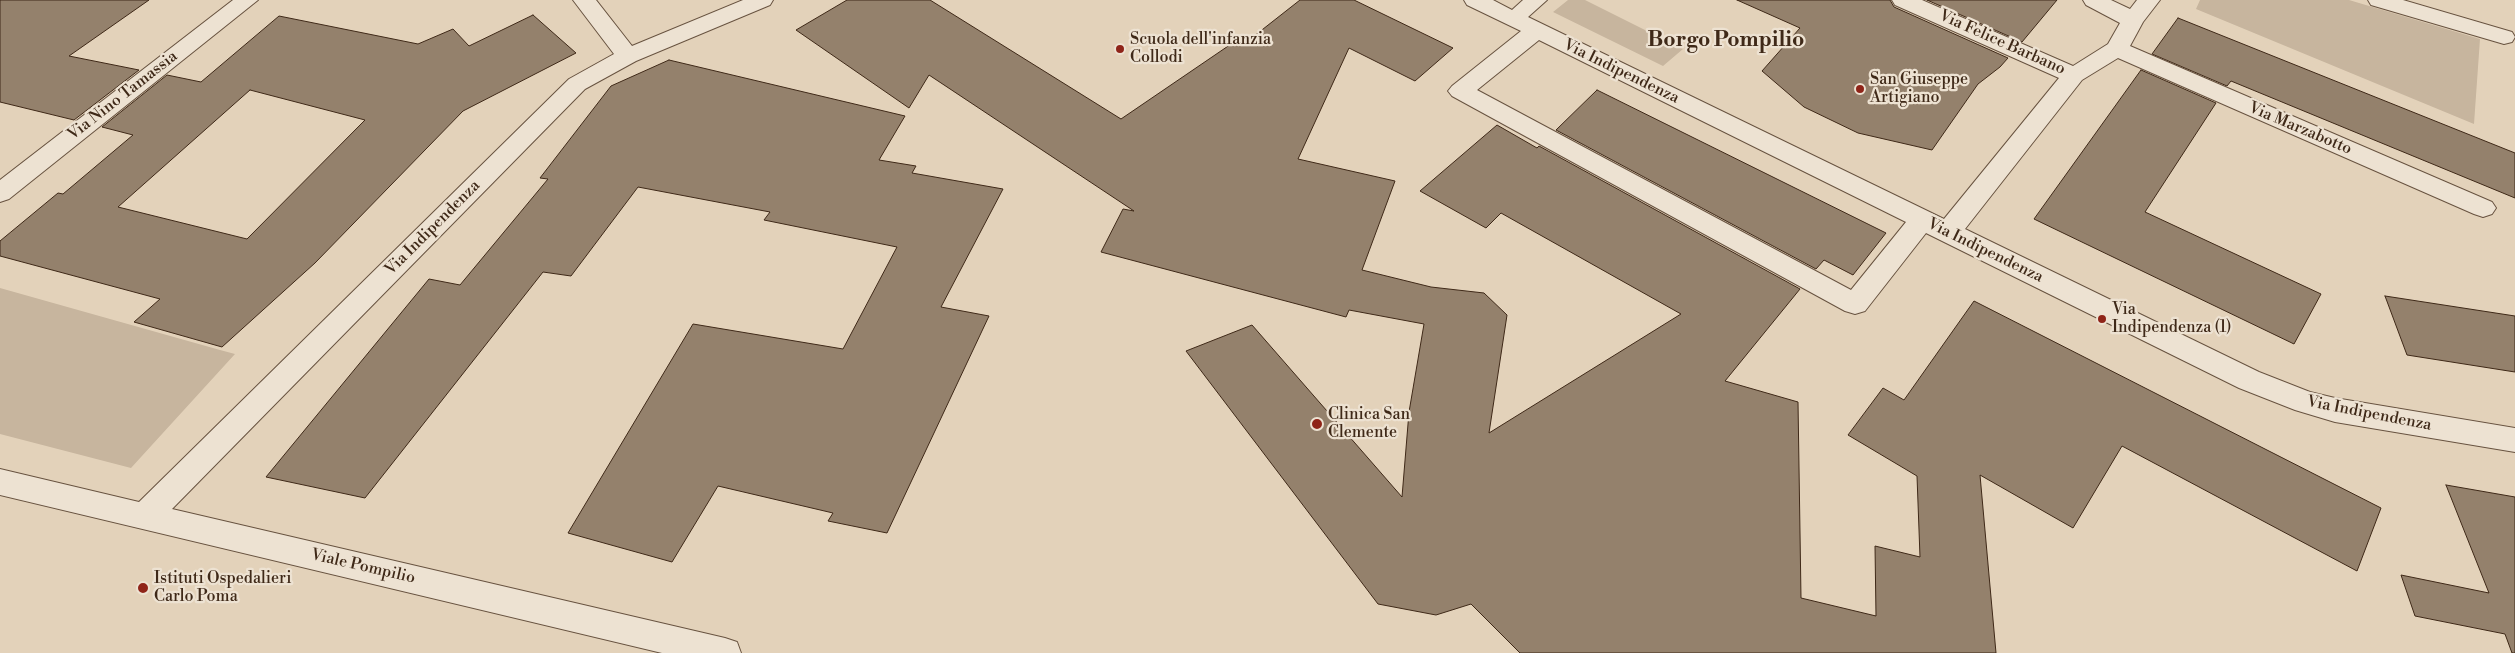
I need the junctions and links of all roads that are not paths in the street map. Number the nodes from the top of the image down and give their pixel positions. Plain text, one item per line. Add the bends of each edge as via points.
1 (246, 0) edge
2 (584, 0) edge
3 (742, 0) edge
4 (762, 0) edge
5 (1475, 0) edge
6 (1498, 0) edge
7 (1903, 0) edge
8 (2094, 0) edge
9 (2149, 0) edge
10 (2379, 0) edge
11 (1531, 14) edge
12 (2133, 20) junction
13 (2504, 36) dead end
14 (2118, 49) junction
15 (626, 52) junction
16 (2074, 75) junction
17 (0, 193) edge
18 (2483, 208) dead end
19 (1922, 220) junction
20 (1952, 227) junction
21 (2515, 426) edge
22 (2515, 440) edge
23 (0, 482) edge
24 (135, 514) junction
25 (725, 653) edge

1 - 17 street, Via Nino Tamassia
2 - 15 street
3 - 15 street, Via Indipendenza
4 - 15 street, Via Indipendenza
5 - 11 street, Via Indipendenza
6 - 11 street, Via Indipendenza
7 - 16 street, Via Felice Barbano
8 - 12 street
9 - 12 street
10 - 13 street
11 - 19 street, Via Indipendenza
11 - 19 street via 1460,91 1855,304
11 - 20 street, Via Indipendenza
12 - 14 street
14 - 16 street
14 - 18 street, Via Marzabotto
15 - 24 street, Via Indipendenza via 577,84
16 - 20 street
19 - 20 street, Via Indipendenza
20 - 21 street, Via Indipendenza via 2230,358 2305,389
20 - 22 street, Via Indipendenza via 2224,369 2305,402 2335,410
23 - 24 street, Viale Pompilio
24 - 25 street, Viale Pompilio

